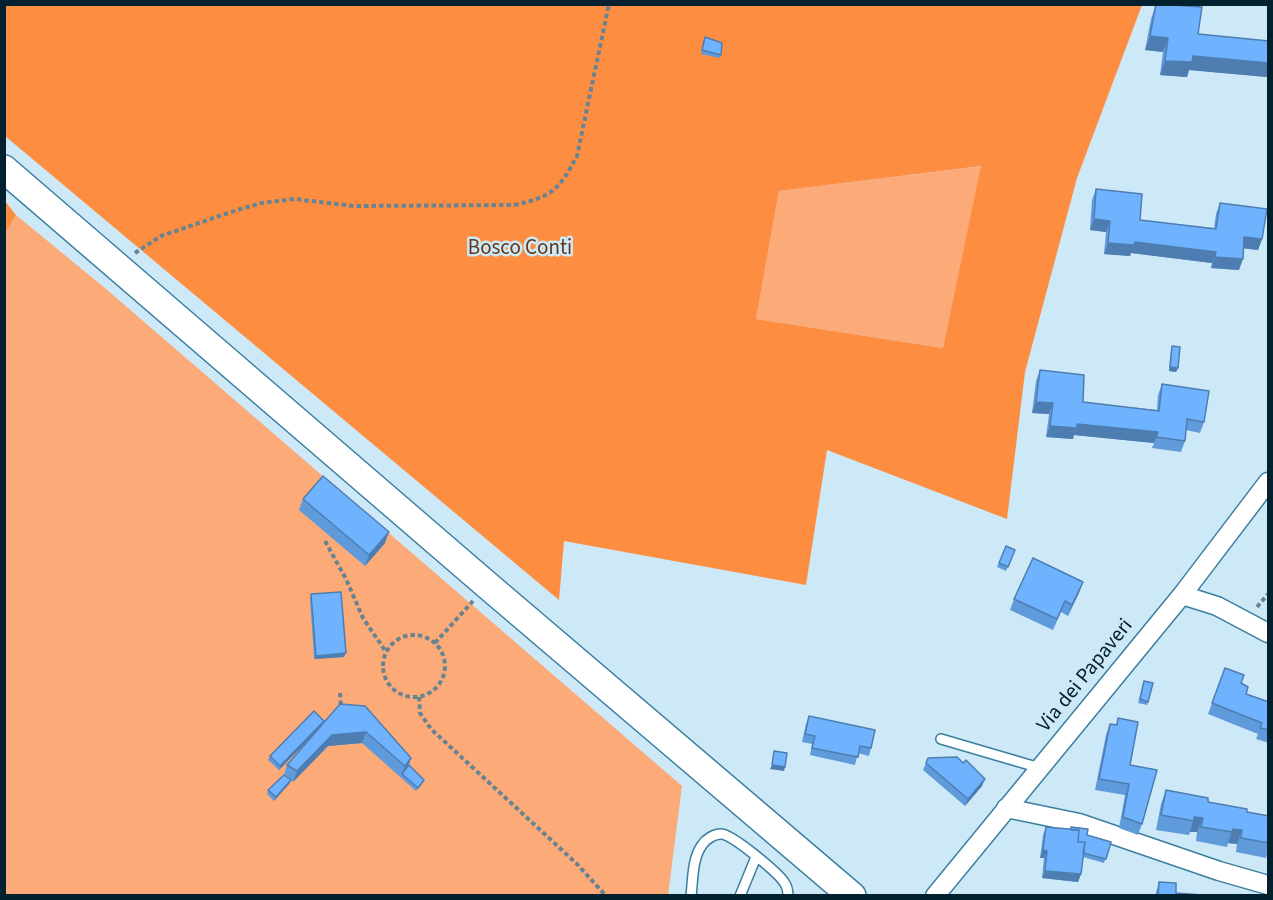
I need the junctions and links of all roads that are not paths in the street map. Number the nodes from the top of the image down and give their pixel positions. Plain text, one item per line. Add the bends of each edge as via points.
1 (4, 170) edge
2 (1269, 482) edge
3 (1182, 595) junction
4 (1269, 633) edge
5 (941, 739) dead end
6 (1040, 768) junction
7 (1006, 808) junction
8 (756, 857) junction
9 (1269, 885) edge
10 (691, 896) edge
11 (740, 896) edge
12 (788, 896) edge
13 (852, 896) edge
14 (935, 896) edge

1 - 13 main road
2 - 3 street, Via dei Papaveri
3 - 4 street via 1217,606
3 - 6 street, Via dei Papaveri
5 - 6 lane
6 - 7 street, Via dei Papaveri
7 - 9 street via 1079,823
7 - 14 street, Via dei Papaveri
8 - 10 lane via 729,835 719,833 707,839 696,857
8 - 11 lane
8 - 12 lane via 784,882

